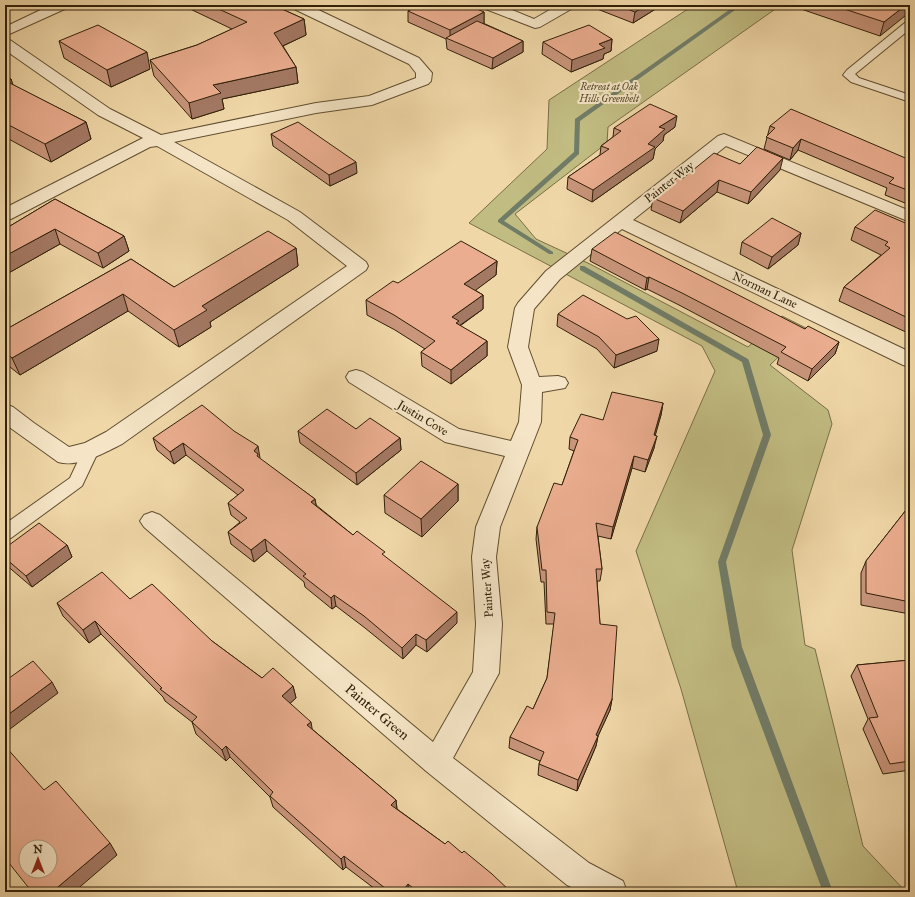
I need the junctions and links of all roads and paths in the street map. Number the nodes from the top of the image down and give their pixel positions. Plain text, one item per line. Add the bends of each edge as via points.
1 (62, 5) edge
2 (297, 5) edge
3 (488, 5) edge
4 (568, 5) edge
5 (910, 24) edge
6 (5, 34) edge
7 (910, 99) edge
8 (159, 140) junction
9 (5, 215) edge
10 (910, 217) edge
11 (620, 220) junction
12 (910, 360) edge
13 (356, 377) dead end
14 (558, 383) dead end
15 (532, 385) junction
16 (5, 412) edge
17 (91, 450) junction
18 (519, 451) junction
19 (152, 521) dead end
20 (5, 534) edge
21 (436, 762) junction
22 (612, 892) edge

1 - 6 street
2 - 8 street via 414,61 424,73 424,81 372,100 316,108
3 - 4 street via 535,24
5 - 7 lane via 849,76
6 - 8 street via 104,112
8 - 9 street via 144,144
8 - 17 street via 294,216 358,266 114,438
10 - 11 street, Painter Way via 724,139
11 - 12 street, Norman Lane
11 - 15 street, Painter Way via 553,275 525,308 518,347
13 - 18 street, Justin Cove via 453,436
14 - 15 street
15 - 18 street, Painter Way via 530,422
16 - 17 street via 66,456
17 - 20 lane via 76,482
18 - 21 street, Painter Way via 488,527 484,558 489,624 486,673
19 - 21 street, Painter Green
21 - 22 street, Painter Green via 578,874

